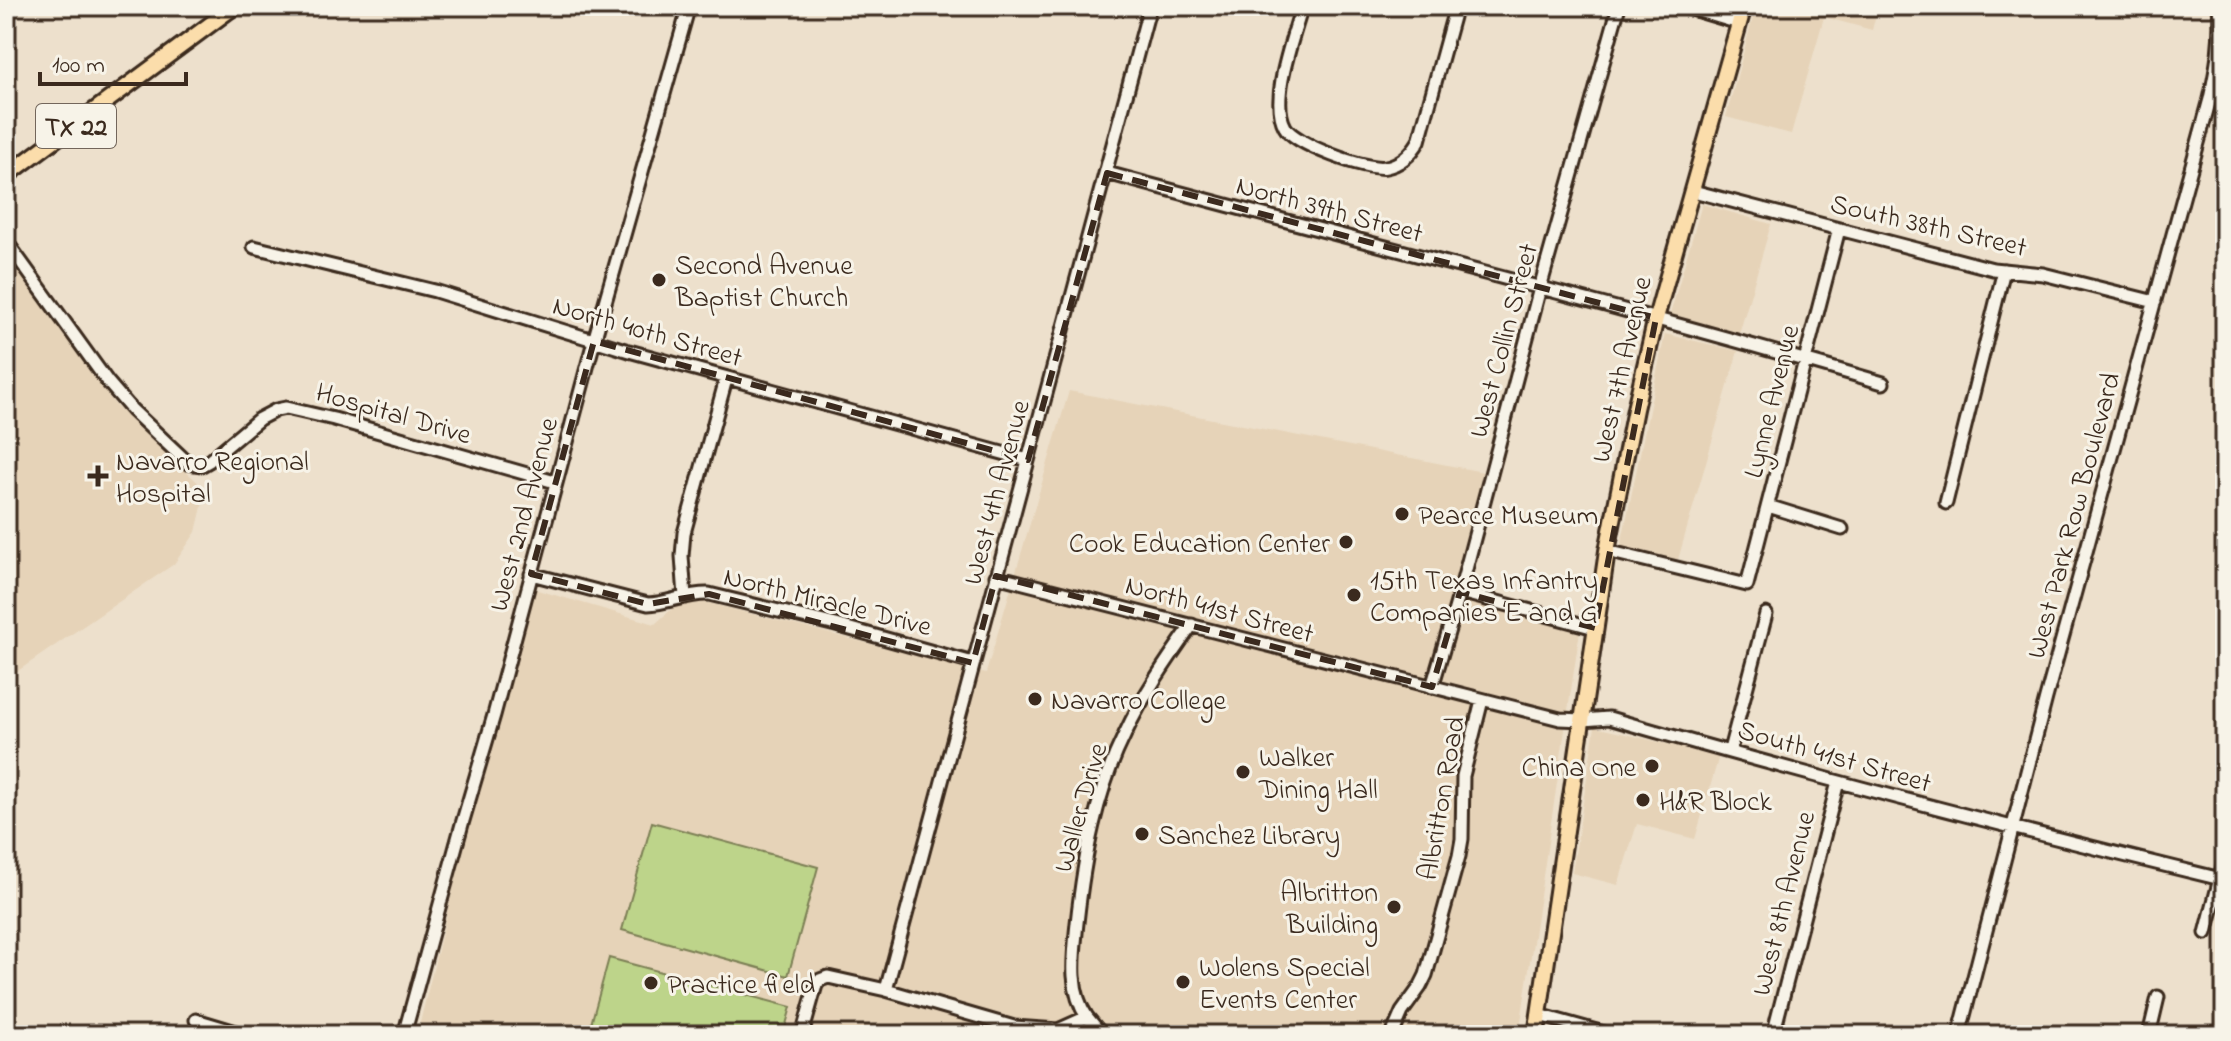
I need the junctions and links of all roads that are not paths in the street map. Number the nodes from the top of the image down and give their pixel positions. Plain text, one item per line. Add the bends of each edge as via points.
1 (235, 6) edge
2 (689, 6) edge
3 (1150, 6) edge
4 (1302, 6) edge
5 (1456, 6) edge
6 (1619, 6) edge
7 (1682, 6) edge
8 (1744, 6) edge
9 (2219, 6) edge
10 (1739, 23) junction
11 (1107, 173) junction
12 (6, 176) edge
13 (1693, 191) junction
14 (1839, 229) junction
15 (6, 241) edge
16 (254, 247) dead end
17 (2004, 270) junction
18 (1540, 288) junction
19 (2155, 302) junction
20 (1656, 318) junction
21 (594, 341) junction
22 (1806, 360) junction
23 (726, 379) junction
24 (1883, 383) dead end
25 (1028, 460) junction
26 (555, 482) junction
27 (1946, 503) dead end
28 (1768, 506) junction
29 (1842, 529) dead end
30 (1607, 551) junction
31 (531, 574) junction
32 (996, 576) junction
33 (1460, 592) junction
34 (685, 597) junction
35 (1766, 614) dead end
36 (1192, 625) junction
37 (1595, 628) junction
38 (973, 663) junction
39 (1432, 687) junction
40 (1482, 700) junction
41 (1583, 720) junction
42 (1730, 750) junction
43 (1838, 782) junction
44 (2012, 828) junction
45 (2225, 859) edge
46 (2222, 879) edge
47 (2206, 933) dead end
48 (886, 990) junction
49 (2158, 997) dead end
50 (1539, 1015) junction
51 (1087, 1017) junction
52 (196, 1020) dead end
53 (246, 1035) edge
54 (404, 1035) edge
55 (802, 1035) edge
56 (1102, 1035) edge
57 (1392, 1035) edge
58 (1536, 1035) edge
59 (1611, 1035) edge
60 (1773, 1035) edge
61 (1959, 1035) edge
62 (2149, 1035) edge

1 - 12 main road, TX 22
2 - 21 street, West 2nd Avenue
3 - 11 street, West 4th Avenue
4 - 5 street via 1283,76 1279,105 1284,126 1316,148 1367,166 1388,167 1419,141
6 - 18 street, West Collin Street
7 - 10 street
8 - 10 main road, West 7th Avenue
9 - 19 street, West Park Row Boulevard via 2219,59
10 - 13 main road, West 7th Avenue
11 - 18 street, North 39th Street
11 - 25 street, West 4th Avenue
13 - 14 street, South 38th Street
13 - 20 main road, West 7th Avenue
14 - 17 street, South 38th Street
14 - 22 street, Lynne Avenue
15 - 26 street, Hospital Drive via 107,381 188,463 202,465 259,419 286,408
16 - 21 street, North 40th Street via 435,291
17 - 19 street, South 38th Street via 2043,274
17 - 27 street
18 - 20 street, North 39th Street
18 - 33 street, West Collin Street
19 - 44 street, West Park Row Boulevard
20 - 22 street, North 39th Street
20 - 30 main road, West 7th Avenue
21 - 23 street, North 40th Street
21 - 26 street, West 2nd Avenue
22 - 24 street, North 39th Street
22 - 28 street, Lynne Avenue
23 - 25 street, North 40th Street
23 - 34 street via 684,533
25 - 32 street, West 4th Avenue
26 - 31 street, West 2nd Avenue
28 - 29 street
28 - 30 street, Lynne Avenue via 1747,585
30 - 37 main road, West 7th Avenue
31 - 34 street, North Miracle Drive via 648,604
31 - 54 street, West 2nd Avenue
32 - 36 street, North 41st Street
32 - 38 street, West 4th Avenue
33 - 37 street
33 - 39 street, West Collin Street
34 - 38 street, North Miracle Drive via 723,597
35 - 42 street
36 - 39 street, North 41st Street
36 - 51 street, Waller Drive via 1125,734 1089,842 1073,964
37 - 41 main road, West 7th Avenue
38 - 48 street, West 4th Avenue
39 - 40 street, South 41st Street
40 - 41 street, South 41st Street
40 - 57 street, Albritton Road via 1463,776 1459,856 1426,975
41 - 42 street, South 41st Street via 1609,718
41 - 50 main road, West 7th Avenue
42 - 43 street, South 41st Street
43 - 44 street, South 41st Street
43 - 60 street, West 8th Avenue
44 - 46 street, South 41st Street
44 - 61 street, West Park Row Boulevard
45 - 46 street
46 - 47 street
48 - 51 street via 1026,1028 1058,1030
48 - 55 street via 835,978 820,980
49 - 62 street
50 - 58 main road, West 7th Avenue
50 - 59 street
51 - 56 street
52 - 53 street

